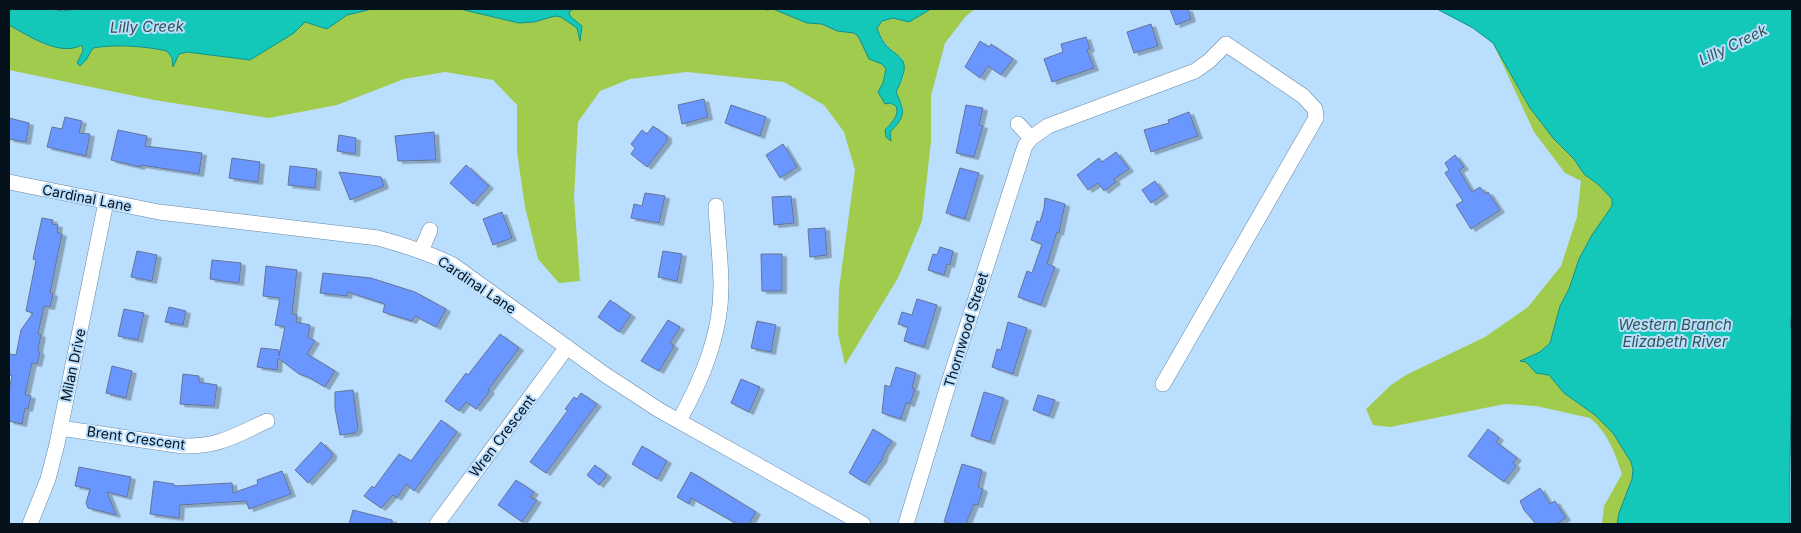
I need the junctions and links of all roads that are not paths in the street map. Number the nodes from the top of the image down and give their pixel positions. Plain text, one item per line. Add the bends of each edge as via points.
1 (1018, 124) dead end
2 (1031, 138) junction
3 (9, 182) edge
4 (106, 202) junction
5 (716, 206) dead end
6 (430, 230) dead end
7 (422, 252) junction
8 (567, 347) junction
9 (1162, 384) dead end
10 (267, 421) dead end
11 (679, 421) junction
12 (60, 428) junction
13 (30, 524) edge
14 (437, 524) edge
15 (863, 524) edge
16 (906, 524) edge

1 - 2 street
2 - 9 street, Thornwood Street via 1048,126 1196,71 1226,44 1304,96 1315,109 1316,118
2 - 16 street, Thornwood Street via 1019,161
3 - 4 street, Cardinal Lane
4 - 7 street, Cardinal Lane via 159,212 378,238
4 - 12 street, Milan Drive
5 - 11 street via 721,286 716,333 701,380
6 - 7 street
7 - 8 street, Cardinal Lane via 453,265
8 - 11 street, Cardinal Lane
8 - 14 street, Wren Crescent
10 - 12 street, Brent Crescent via 234,437 201,446
11 - 15 street, Cardinal Lane
12 - 13 street, Milan Drive via 48,479

